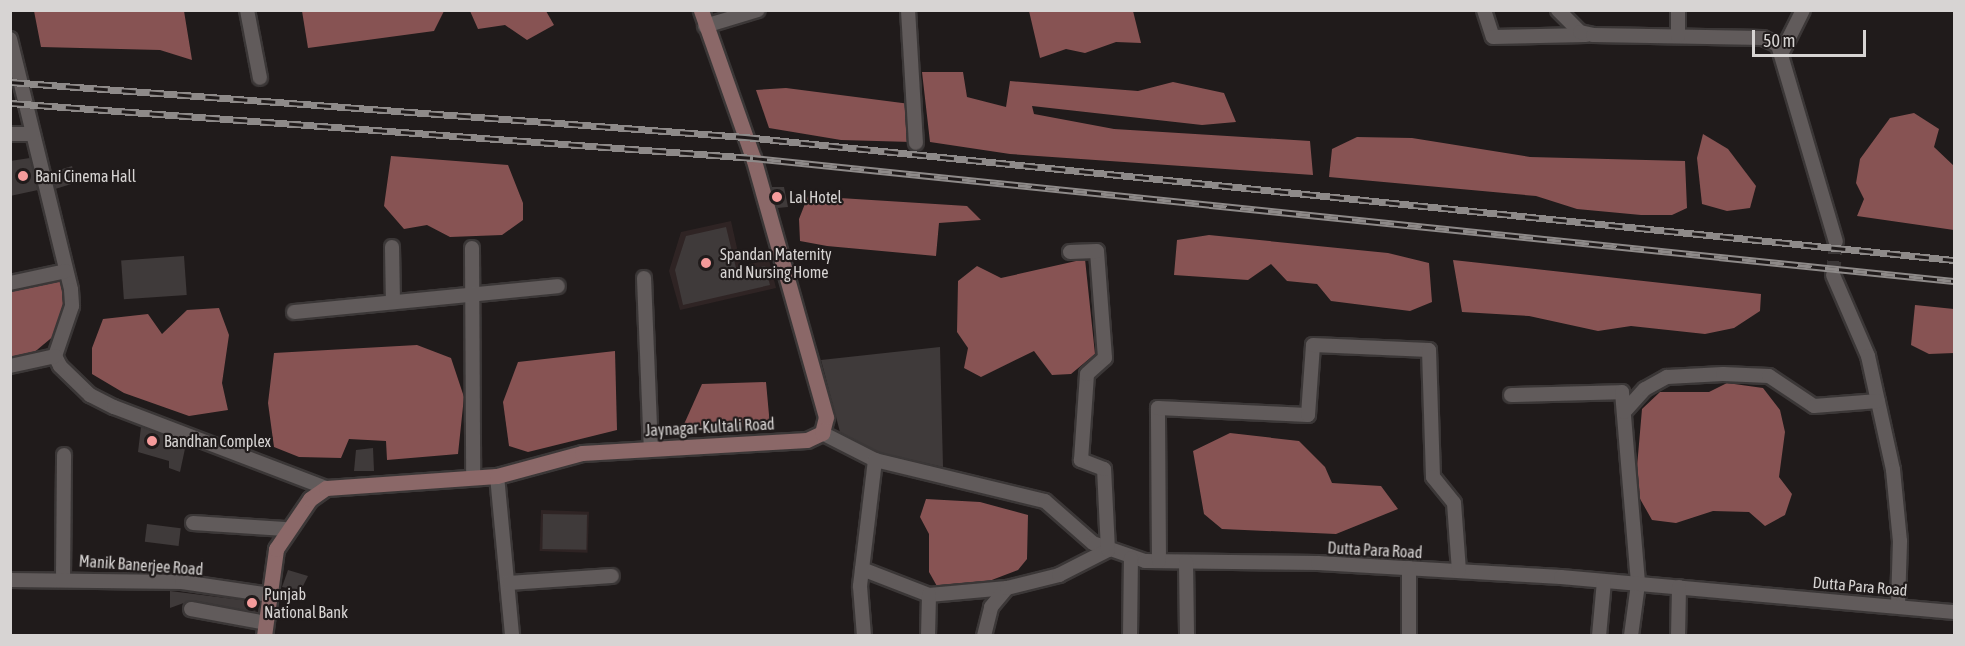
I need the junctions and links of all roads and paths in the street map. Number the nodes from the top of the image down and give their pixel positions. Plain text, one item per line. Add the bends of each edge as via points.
1 (248, 10) edge
2 (701, 10) edge
3 (758, 10) edge
4 (908, 10) edge
5 (1484, 10) edge
6 (1558, 10) edge
7 (1678, 10) edge
8 (1803, 10) edge
9 (705, 26) junction
10 (1593, 35) junction
11 (1678, 36) junction
12 (10, 39) edge
13 (1782, 52) junction
14 (260, 78) dead end
15 (10, 134) edge
16 (32, 134) junction
17 (916, 142) dead end
18 (1836, 242) tunnel mouth
19 (392, 247) dead end
20 (472, 248) dead end
21 (1070, 252) dead end
22 (66, 271) junction
23 (1833, 275) tunnel mouth
24 (644, 278) dead end
25 (10, 283) edge
26 (558, 286) dead end
27 (472, 294) junction
28 (393, 302) junction
29 (294, 312) dead end
30 (55, 356) junction
31 (10, 366) edge
32 (1512, 395) dead end
33 (1878, 401) junction
34 (1624, 412) junction
35 (822, 433) junction
36 (651, 449) junction
37 (64, 455) dead end
38 (875, 460) junction
39 (497, 476) junction
40 (473, 477) junction
41 (326, 488) junction
42 (192, 523) dead end
43 (285, 529) junction
44 (1108, 550) junction
45 (1131, 558) junction
46 (1159, 561) junction
47 (1186, 562) junction
48 (1409, 568) junction
49 (862, 569) junction
50 (1459, 571) junction
51 (612, 576) dead end
52 (63, 577) junction
53 (10, 580) edge
54 (1604, 581) junction
55 (508, 583) junction
56 (1638, 584) junction
57 (1679, 587) junction
58 (1007, 588) junction
59 (929, 595) junction
60 (270, 596) junction
61 (1898, 606) junction
62 (191, 609) dead end
63 (1954, 612) edge
64 (265, 629) edge
65 (512, 636) edge
66 (864, 636) edge
67 (928, 636) edge
68 (984, 636) edge
69 (1130, 636) edge
70 (1187, 636) edge
71 (1409, 636) edge
72 (1599, 636) edge
73 (1631, 636) edge
74 (1678, 636) edge

1 - 14 street
2 - 9 main road
3 - 9 street
4 - 17 street
5 - 10 street via 1493,36
6 - 10 street via 1580,32
7 - 11 street
8 - 13 street
9 - 35 main road via 756,170 826,417
10 - 11 street
11 - 13 street via 1763,38
12 - 16 street
13 - 18 street
15 - 16 street
16 - 22 street
19 - 28 street
20 - 27 street
21 - 44 street via 1096,251 1105,358 1087,374 1082,460 1104,469
22 - 25 street
22 - 30 street via 72,306
23 - 33 street via 1868,356
24 - 36 street
26 - 27 street
27 - 28 street
27 - 40 street
28 - 29 street
30 - 31 street
30 - 41 street via 69,378 114,407
32 - 34 street via 1622,392
33 - 34 street via 1814,405 1769,376 1723,374 1666,377 1645,389
33 - 61 street via 1898,507
34 - 56 street
35 - 36 main road, Jaynagar-Kultali Road via 807,440
35 - 38 street, Dutta Para Road
36 - 39 main road, Jaynagar-Kultali Road via 582,453
37 - 52 street
38 - 44 street, Dutta Para Road via 1045,501
38 - 49 street
39 - 40 main road, Jaynagar-Kultali Road
39 - 55 street
40 - 41 main road, Jaynagar-Kultali Road
41 - 43 main road
42 - 43 street
43 - 60 main road
44 - 45 street, Dutta Para Road
44 - 58 street via 1059,575
45 - 46 street, Dutta Para Road
45 - 69 street
46 - 47 street, Dutta Para Road
46 - 50 street via 1158,408 1308,415 1313,345 1429,350 1433,477 1454,503
47 - 48 street, Dutta Para Road
47 - 70 street
48 - 50 street, Dutta Para Road
48 - 71 street
49 - 59 street
49 - 66 street
50 - 54 street, Dutta Para Road
51 - 55 street
52 - 53 street, Manik Banerjee Road
52 - 60 street, Manik Banerjee Road via 182,582
54 - 56 street, Dutta Para Road
54 - 72 street
55 - 65 street
56 - 57 street, Dutta Para Road
56 - 73 street
57 - 61 street, Dutta Para Road
57 - 74 street
58 - 59 street
58 - 68 street via 991,607
59 - 67 street
60 - 64 main road
61 - 63 street, Dutta Para Road
62 - 64 street

